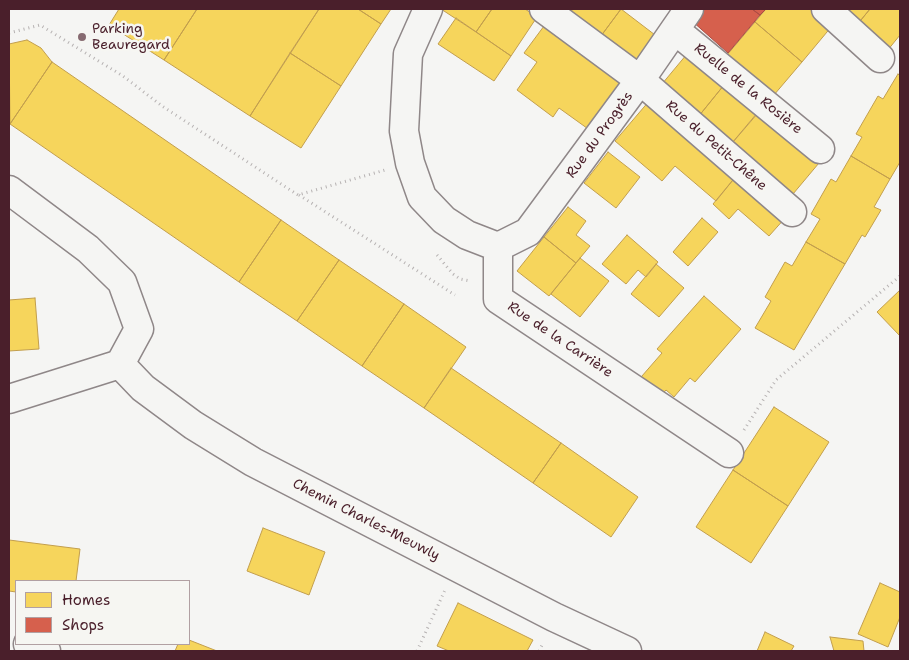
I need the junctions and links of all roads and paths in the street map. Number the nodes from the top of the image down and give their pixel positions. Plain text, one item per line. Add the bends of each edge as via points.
1 (428, 9) edge
2 (544, 9) edge
3 (826, 9) edge
4 (682, 19) edge
5 (9, 34) edge
6 (880, 58) dead end
7 (640, 80) junction
8 (820, 148) dead end
9 (410, 163) junction
10 (9, 190) edge
11 (298, 195) junction
12 (792, 212) dead end
13 (498, 247) junction
14 (437, 255) dead end
15 (900, 276) edge
16 (460, 279) dead end
17 (455, 295) dead end
18 (120, 364) junction
19 (9, 399) edge
20 (729, 453) joint
21 (456, 566) junction
22 (31, 645) edge
23 (46, 651) edge
24 (417, 651) edge
25 (627, 651) edge

1 - 9 street via 408,54 404,131
2 - 7 street, Rue du Petit-Chêne
3 - 6 street
4 - 7 street, Rue du Progrès
4 - 8 street, Ruelle de la Rosière
5 - 11 path via 40,25 123,76 162,106
7 - 12 street, Rue du Petit-Chêne
7 - 13 street, Rue du Progrès via 528,232
9 - 11 path
9 - 13 street via 422,197 444,220 467,235
10 - 18 street via 88,249 122,282 139,329
11 - 17 path
13 - 20 street, Rue de la Carrière via 498,299
14 - 16 path
15 - 20 path via 776,380
18 - 19 street
18 - 21 street, Chemin Charles-Meuwly via 144,388 193,425 253,462
21 - 24 path
21 - 25 street, Chemin Charles-Meuwly
22 - 23 street

